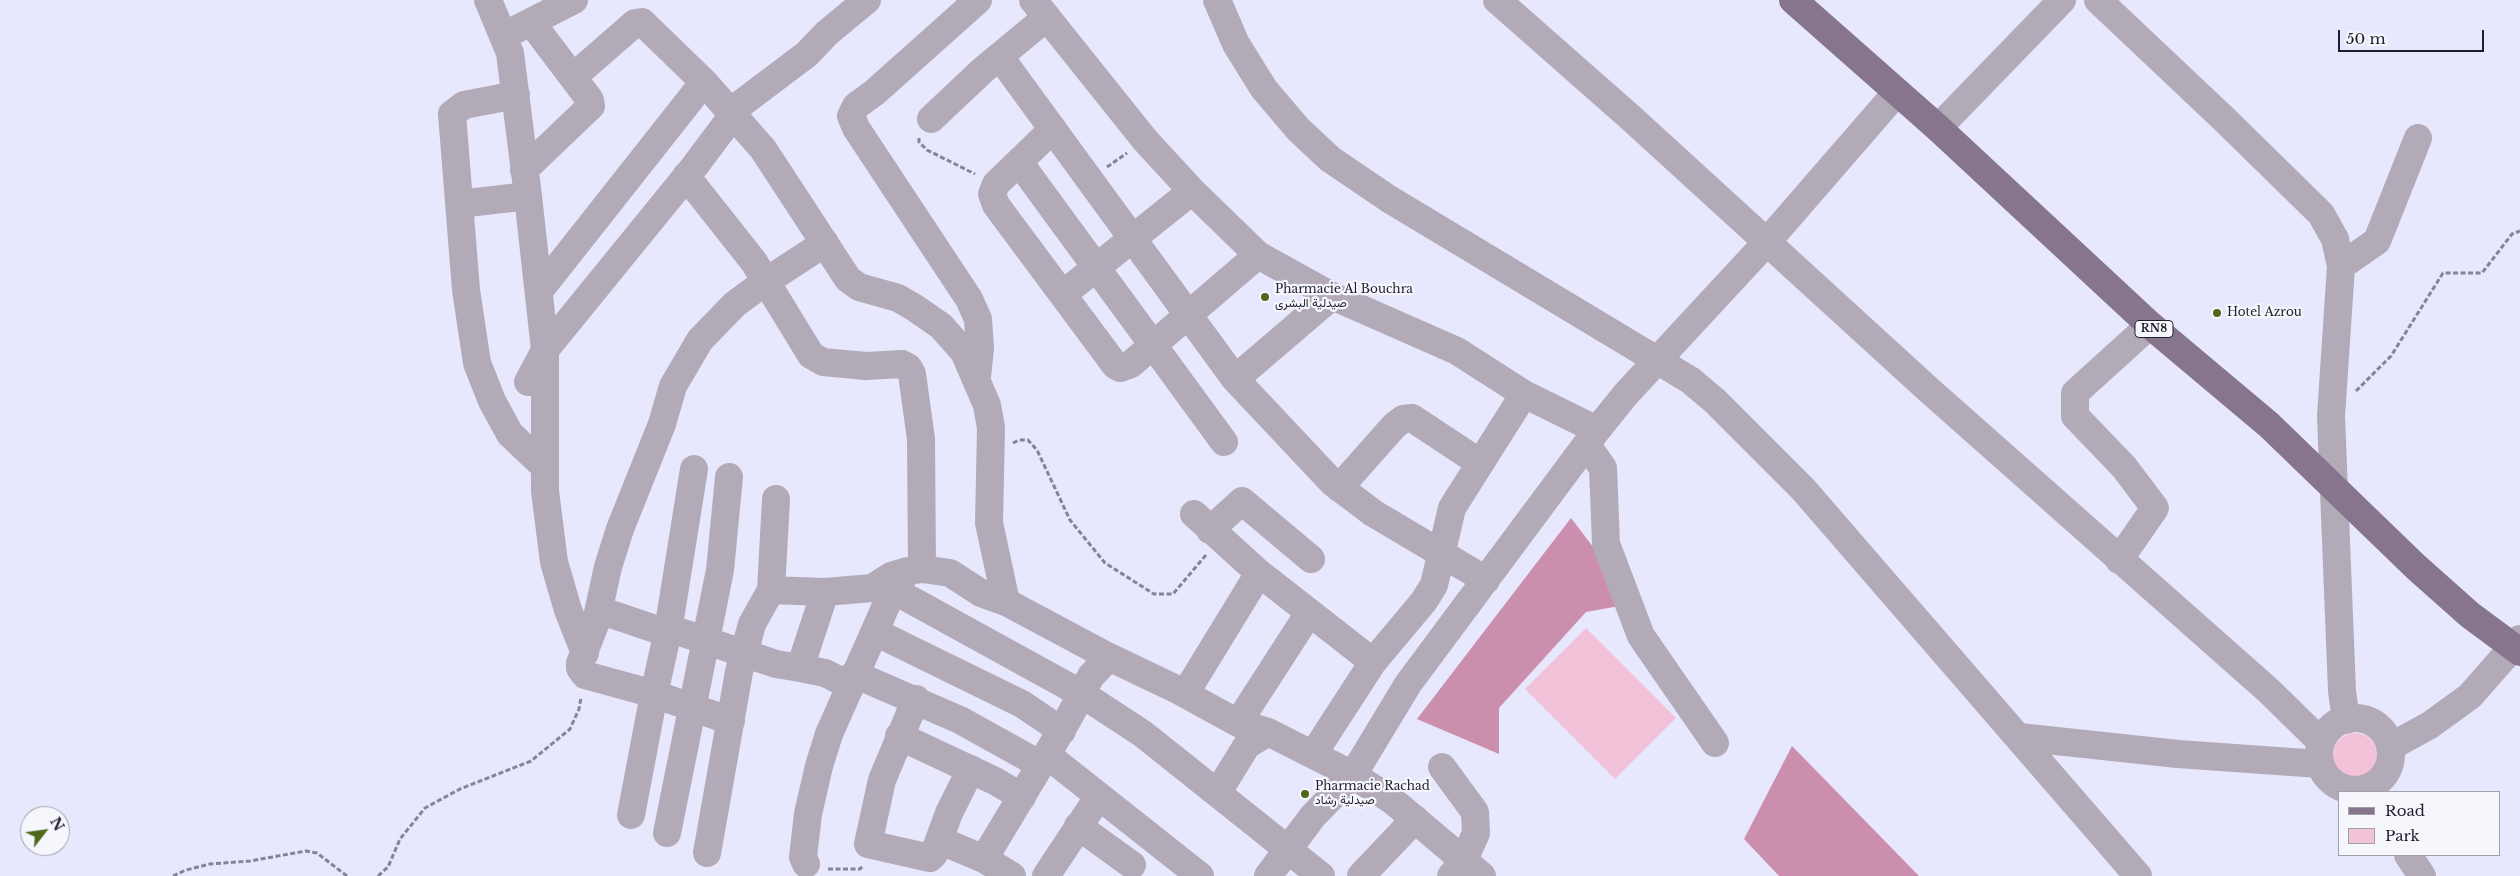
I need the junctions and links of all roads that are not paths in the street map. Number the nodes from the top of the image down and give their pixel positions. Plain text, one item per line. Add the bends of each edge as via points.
1 (574, 0) edge
2 (867, 0) edge
3 (978, 0) edge
4 (1217, 0) edge
5 (1496, 0) edge
6 (1793, 0) edge
7 (2062, 0) edge
8 (2098, 0) edge
9 (493, 2) edge
10 (1040, 8) edge
11 (531, 22) junction
12 (504, 36) junction
13 (1000, 57) junction
14 (573, 77) junction
15 (704, 82) junction
16 (1897, 92) junction
17 (516, 96) junction
18 (735, 115) junction
19 (931, 119) road end
20 (1938, 128) junction
21 (1053, 129) junction
22 (2418, 138) dead end
23 (1019, 162) junction
24 (686, 176) junction
25 (526, 183) junction
26 (1192, 191) junction
27 (458, 204) junction
28 (1132, 239) junction
29 (824, 242) junction
30 (1766, 243) junction
31 (1258, 255) junction
32 (2341, 266) junction
33 (1097, 267) junction
34 (765, 282) junction
35 (539, 291) junction
36 (1063, 294) junction
37 (1332, 296) junction
38 (1189, 315) junction
39 (2150, 325) junction
40 (1154, 345) junction
41 (545, 350) junction
42 (1658, 361) junction
43 (977, 377) junction
44 (1235, 378) junction
45 (528, 382) dead end
46 (1524, 394) junction
47 (1592, 438) junction
48 (1224, 442) dead end
49 (1480, 463) junction
50 (545, 468) junction
51 (694, 469) dead end
52 (729, 478) dead end
53 (2332, 485) junction
54 (1339, 488) junction
55 (776, 499) dead end
56 (1440, 553) junction
57 (1311, 559) dead end
58 (2119, 560) junction
59 (1259, 573) junction
60 (908, 576) junction
61 (1486, 580) junction
62 (771, 590) junction
63 (825, 592) junction
64 (1006, 602) junction
65 (599, 610) junction
66 (1309, 613) junction
67 (668, 630) junction
68 (875, 632) junction
69 (706, 642) junction
70 (2518, 647) edge
71 (744, 654) junction
72 (1109, 658) junction
73 (1373, 662) junction
74 (585, 664) junction
75 (800, 668) junction
76 (852, 680) junction
77 (654, 694) junction
78 (1082, 694) junction
79 (1185, 694) junction
80 (916, 699) junction
81 (692, 709) junction
82 (2346, 720) junction
83 (731, 721) junction
84 (1238, 723) junction
85 (1062, 731) junction
86 (1268, 732) junction
87 (900, 736) junction
88 (2020, 738) junction
89 (1715, 743) dead end
90 (2390, 747) junction
91 (1314, 753) junction
92 (2320, 753) junction
93 (1044, 760) junction
94 (640, 767) junction
95 (1442, 767) dead end
96 (971, 770) junction
97 (1353, 775) junction
98 (680, 777) junction
99 (2364, 791) edge
100 (1218, 792) junction
101 (1099, 796) junction
102 (1022, 797) junction
103 (631, 815) dead end
104 (1415, 819) junction
105 (1078, 826) junction
106 (667, 833) dead end
107 (1152, 838) junction
108 (939, 840) junction
109 (1289, 850) junction
110 (707, 853) dead end
111 (2409, 856) edge
112 (984, 859) junction
113 (806, 864) road end
114 (1128, 871) edge
115 (1466, 871) edge
116 (1012, 876) edge
117 (1046, 876) edge
118 (1200, 876) edge
119 (1268, 876) edge
120 (1321, 876) edge
121 (1361, 876) edge
122 (2138, 876) edge
123 (2422, 876) edge

1 - 11 street
2 - 18 street via 807,54 755,91
3 - 43 street via 856,106 852,116 856,128 969,299 978,319
4 - 42 street via 1236,44 1264,89 1298,129 1330,159 1389,199
5 - 30 street via 1631,118
6 - 16 main road, RN8
7 - 20 street
8 - 32 street via 2321,214 2335,239
9 - 12 street
10 - 13 street
10 - 26 street via 1145,140
11 - 12 street
11 - 14 street
12 - 17 street via 510,53
13 - 19 street
13 - 21 street
14 - 15 street via 638,21 653,31
14 - 25 street via 591,106
15 - 18 street
15 - 35 street
16 - 20 main road, RN8
16 - 30 street
17 - 25 street
17 - 27 street via 464,105 452,114
18 - 24 street
18 - 29 street via 763,149
20 - 39 main road, RN8
21 - 23 street
21 - 28 street
22 - 32 street via 2378,240
23 - 33 street
23 - 36 street via 996,184 992,194 996,205
24 - 34 street via 754,262
24 - 41 street
25 - 27 street
25 - 35 street
26 - 28 street
26 - 31 street
27 - 50 street via 477,363 510,434
28 - 33 street
28 - 38 street
29 - 34 street
29 - 43 street via 853,283 898,298 941,326 964,352
30 - 42 street
30 - 58 street
31 - 37 street
31 - 38 street
32 - 53 street via 2331,416
33 - 36 street
33 - 40 street
34 - 60 street via 811,355 823,362 866,366 902,364 912,374 921,439
34 - 65 street via 735,304 700,340 673,386 662,424 620,529
35 - 41 street
36 - 40 street via 1120,368 1131,364
37 - 44 street
37 - 46 street via 1457,351
38 - 40 street
38 - 44 street
39 - 53 main road, RN8 via 2269,425
39 - 58 street via 2075,393 2075,416 2124,467 2155,508
40 - 48 street
41 - 45 street
41 - 50 street
42 - 47 street via 1626,394
42 - 88 street via 1690,380 1715,401 1803,489
43 - 64 street via 991,428 989,523
44 - 54 street
46 - 47 street
46 - 49 street
47 - 61 street
47 - 89 street via 1603,468 1606,544 1641,636
49 - 54 street via 1412,418 1403,419
49 - 56 street via 1452,508
50 - 74 street via 554,562
51 - 67 street
52 - 69 street via 720,570
53 - 70 main road, RN8 via 2470,615
53 - 82 street
54 - 56 street
55 - 62 street
56 - 61 street
56 - 73 street via 1434,585
57 - 59 street via 1245,502 1239,502 1208,527
58 - 92 street via 2270,691
59 - 66 street
59 - 79 street
60 - 63 street via 891,576 872,588
60 - 64 street via 950,572 981,592
60 - 68 street
60 - 78 street
61 - 97 street via 1408,684
62 - 63 street
62 - 71 street via 752,624
63 - 75 street
64 - 72 street
65 - 67 street
65 - 74 street
66 - 73 street
66 - 84 street
67 - 69 street
67 - 77 street
68 - 76 street
68 - 85 street via 1022,704
69 - 71 street
69 - 81 street
70 - 90 street via 2448,714
71 - 75 street
71 - 83 street
72 - 78 street via 1091,676
72 - 79 street
73 - 91 street
74 - 77 street
75 - 76 street
76 - 80 street
76 - 113 street via 818,766 808,814
77 - 81 street
77 - 94 street
78 - 85 street
78 - 100 street via 1142,734
79 - 84 street
80 - 87 street
80 - 93 street
81 - 83 street
81 - 98 street
82 - 90 street via 2357,718 2373,724 2385,736
82 - 92 street via 2326,732
83 - 110 street
84 - 86 street
85 - 93 street
86 - 91 street
86 - 100 street via 1248,745
87 - 96 street
87 - 108 street via 882,780 868,844 930,858
88 - 92 street via 2178,754
88 - 122 street
90 - 99 street via 2390,758 2382,778
91 - 97 street
92 - 99 street via 2324,774 2336,785
93 - 101 street
93 - 102 street
94 - 98 street
94 - 103 street
95 - 115 street via 1475,812 1476,833
96 - 102 street
96 - 108 street
97 - 104 street
97 - 109 street via 1313,816
98 - 106 street
100 - 109 street
101 - 105 street
101 - 107 street
102 - 112 street
104 - 115 street
104 - 121 street
105 - 114 street
105 - 117 street
107 - 114 street
107 - 118 street
108 - 112 street
109 - 119 street
109 - 120 street
111 - 123 street
112 - 116 street

